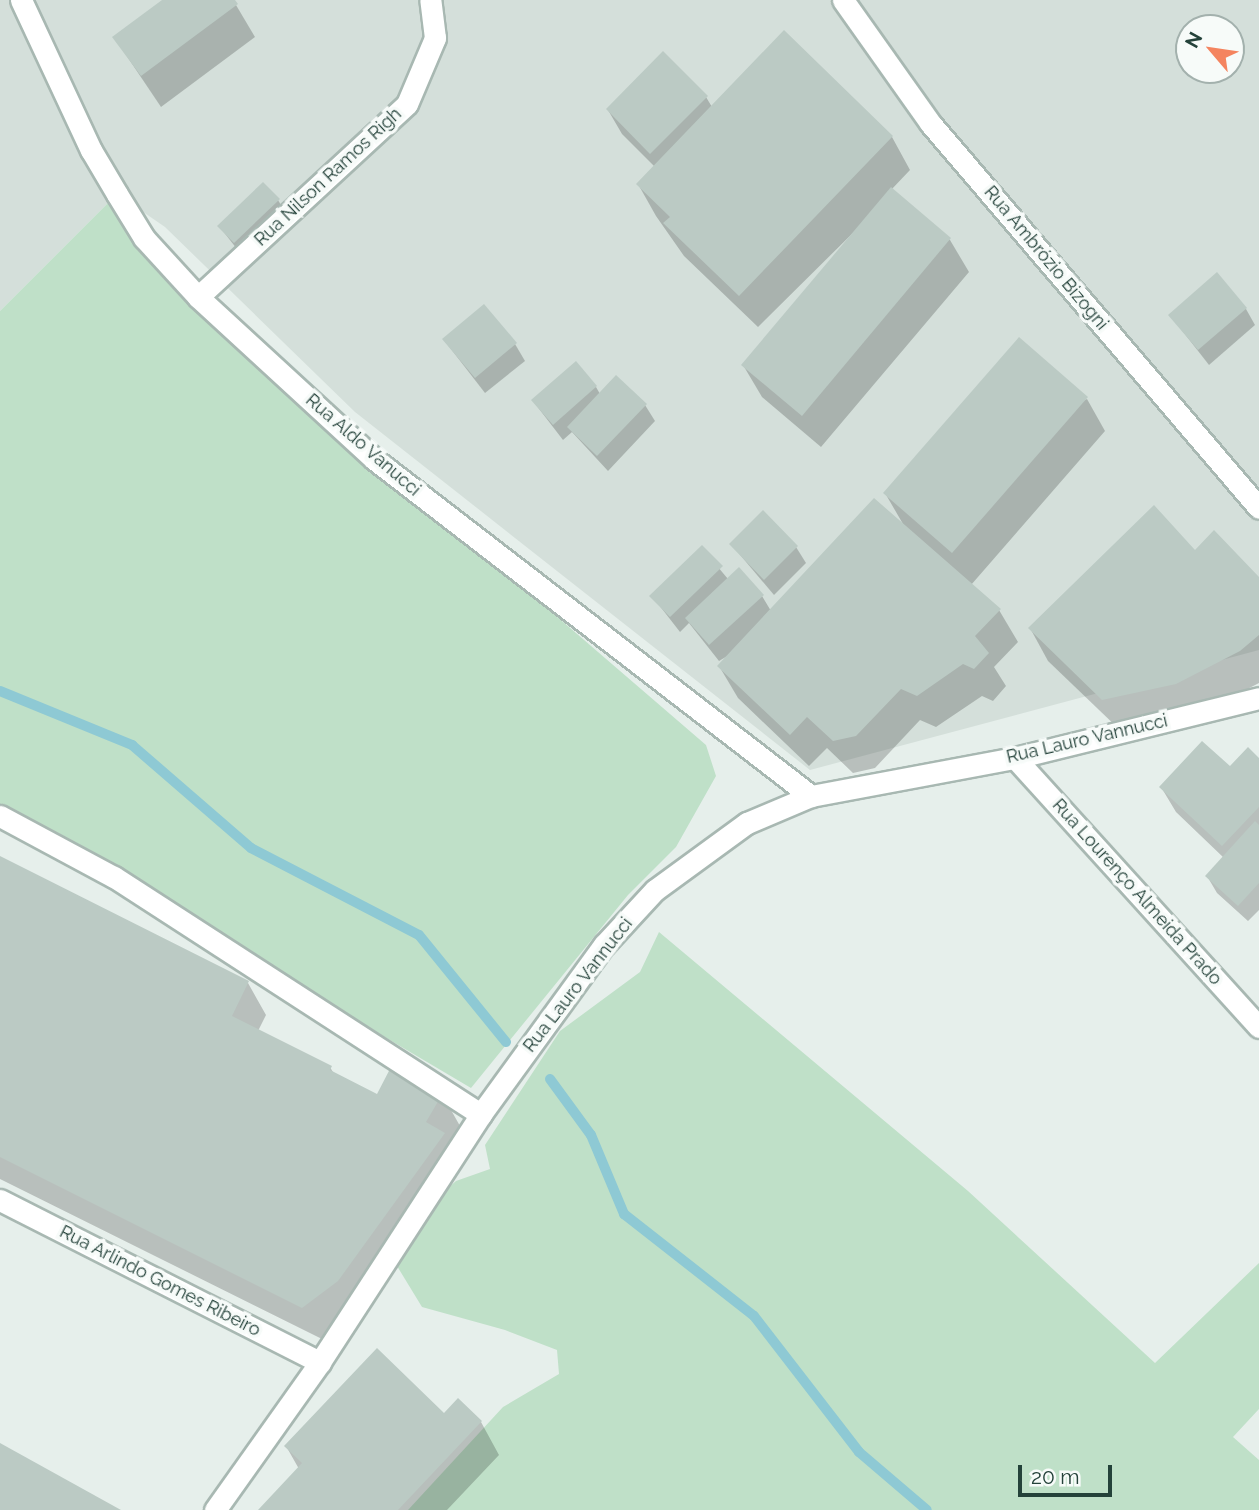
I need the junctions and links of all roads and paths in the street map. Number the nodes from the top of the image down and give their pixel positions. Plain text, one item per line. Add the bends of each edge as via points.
1 (21, 0) edge
2 (430, 0) edge
3 (843, 0) edge
4 (198, 297) junction
5 (1259, 508) edge
6 (1259, 698) edge
7 (1015, 758) junction
8 (811, 796) junction
9 (0, 816) edge
10 (1259, 1027) edge
11 (481, 1114) junction
12 (0, 1200) edge
13 (320, 1362) junction
14 (215, 1510) edge

1 - 4 street, Rua Aldo Vanucci via 110,183 144,238
2 - 4 street, Rua Nilson Ramos Righ via 435,38 407,104
3 - 5 street, Rua Ambrózio Bizogni via 930,123
4 - 8 street, Rua Aldo Vanucci via 374,459
6 - 7 street, Rua Lauro Vannucci
7 - 8 street, Rua Lauro Vannucci
7 - 10 street, Rua Lourenço Almeida Prado
8 - 11 street, Rua Lauro Vannucci via 747,822 655,890 604,945
9 - 11 street via 114,877
11 - 13 street, Rua Lauro Vannucci
12 - 13 street, Rua Arlindo Gomes Ribeiro
13 - 14 street, Rua Lauro Vannucci

